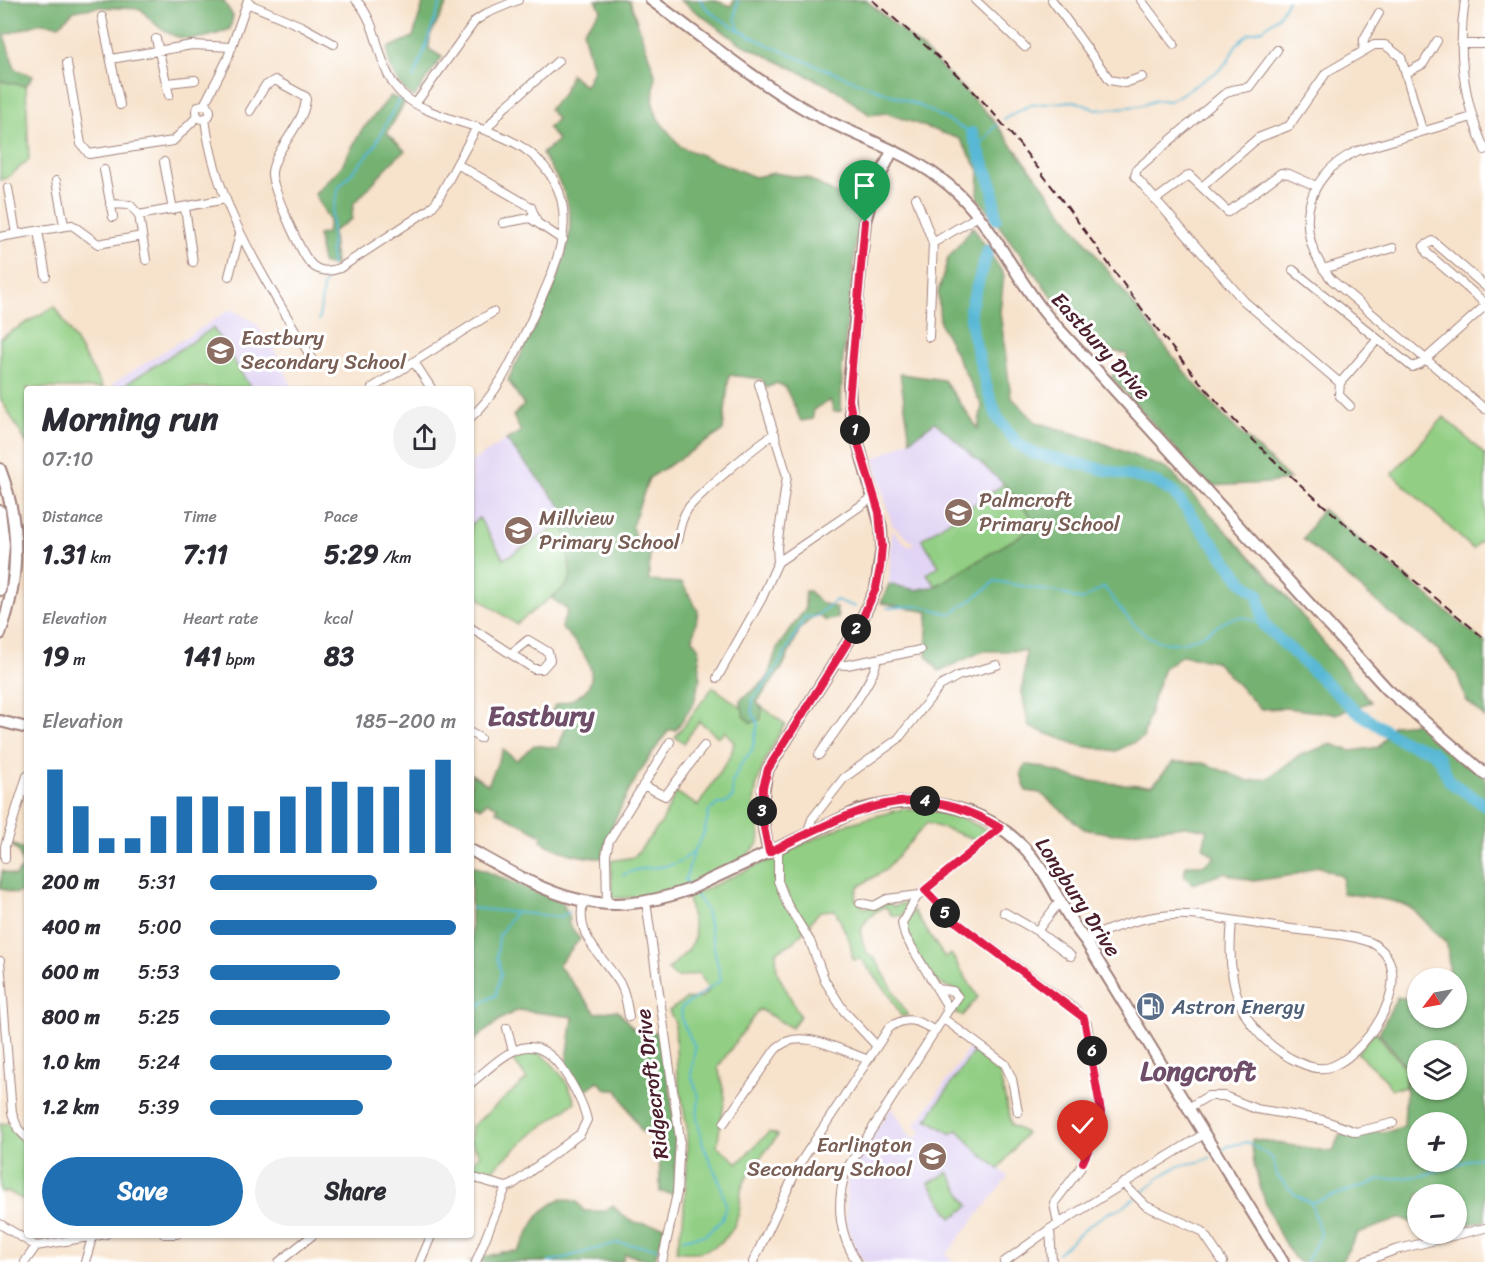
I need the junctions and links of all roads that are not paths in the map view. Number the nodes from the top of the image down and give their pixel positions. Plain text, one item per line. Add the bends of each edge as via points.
1 (356, 0) edge
2 (518, 0) edge
3 (651, 0) edge
4 (975, 0) edge
5 (1052, 0) edge
6 (1141, 0) edge
7 (1465, 0) edge
8 (248, 2) edge
9 (1379, 13) dead end
10 (102, 17) dead end
11 (156, 39) dead end
12 (1437, 41) dead end
13 (1174, 44) dead end
14 (1461, 44) junction
15 (1485, 44) edge
16 (334, 45) dead end
17 (232, 47) junction
18 (1025, 47) dead end
19 (1277, 50) dead end
20 (160, 51) junction
21 (1364, 51) junction
22 (111, 59) junction
23 (558, 61) dead end
24 (67, 63) dead end
25 (1406, 73) junction
26 (1142, 77) dead end
27 (195, 80) dead end
28 (168, 83) junction
29 (169, 95) dead end
30 (416, 103) junction
31 (120, 105) dead end
32 (250, 111) dead end
33 (202, 117) junction
34 (1472, 117) junction
35 (477, 127) junction
36 (486, 130) junction
37 (1422, 130) junction
38 (1485, 150) edge
39 (891, 151) junction
40 (164, 162) dead end
41 (457, 164) junction
42 (104, 170) dead end
43 (56, 181) dead end
44 (1203, 186) junction
45 (1316, 186) junction
46 (8, 188) dead end
47 (916, 198) dead end
48 (226, 199) junction
49 (1155, 200) junction
50 (110, 204) junction
51 (185, 208) junction
52 (172, 210) junction
53 (139, 215) junction
54 (113, 216) dead end
55 (978, 216) junction
56 (536, 220) junction
57 (503, 223) dead end
58 (64, 225) junction
59 (38, 231) junction
60 (16, 234) junction
61 (240, 234) junction
62 (142, 236) junction
63 (0, 237) edge
64 (563, 240) junction
65 (933, 243) junction
66 (1393, 248) dead end
67 (146, 260) dead end
68 (193, 262) dead end
69 (1323, 269) junction
70 (1293, 270) dead end
71 (46, 276) dead end
72 (230, 276) dead end
73 (1485, 286) edge
74 (1485, 304) edge
75 (493, 312) dead end
76 (928, 337) dead end
77 (1377, 340) junction
78 (311, 357) dead end
79 (1425, 359) junction
80 (414, 362) junction
81 (759, 384) dead end
82 (1340, 384) junction
83 (375, 386) edge
84 (430, 386) edge
85 (1350, 406) dead end
86 (1485, 409) edge
87 (474, 414) edge
88 (775, 434) junction
89 (0, 469) edge
90 (875, 496) junction
91 (0, 511) edge
92 (677, 541) dead end
93 (777, 562) junction
94 (0, 590) edge
95 (474, 630) edge
96 (0, 634) edge
97 (920, 650) dead end
98 (512, 653) junction
99 (876, 660) junction
100 (832, 664) junction
101 (997, 665) dead end
102 (717, 678) dead end
103 (0, 721) edge
104 (24, 727) edge
105 (474, 735) edge
106 (480, 738) dead end
107 (670, 742) dead end
108 (704, 746) dead end
109 (819, 755) dead end
110 (1485, 774) edge
111 (643, 785) junction
112 (24, 786) edge
113 (1000, 828) junction
114 (807, 834) junction
115 (773, 850) junction
116 (474, 852) edge
117 (5, 858) dead end
118 (922, 892) junction
119 (1061, 900) junction
120 (583, 902) junction
121 (646, 902) junction
122 (860, 903) dead end
123 (607, 905) junction
124 (1004, 912) dead end
125 (1232, 921) junction
126 (1037, 931) junction
127 (1085, 940) junction
128 (1071, 956) dead end
129 (0, 961) edge
130 (937, 989) junction
131 (945, 1015) junction
132 (629, 1017) dead end
133 (507, 1028) dead end
134 (935, 1031) junction
135 (876, 1045) junction
136 (513, 1051) junction
137 (866, 1059) junction
138 (474, 1081) edge
139 (1188, 1108) junction
140 (1018, 1112) dead end
141 (724, 1123) dead end
142 (1393, 1123) dead end
143 (1204, 1134) junction
144 (24, 1135) edge
145 (474, 1178) edge
146 (1123, 1183) junction
147 (506, 1187) junction
148 (0, 1224) edge
149 (1058, 1224) junction
150 (1485, 1228) edge
151 (1050, 1229) junction
152 (92, 1238) joint
153 (309, 1238) edge
154 (430, 1238) edge
155 (36, 1246) junction
156 (25, 1262) edge
157 (85, 1262) edge
158 (279, 1262) edge
159 (420, 1262) edge
160 (476, 1262) edge
161 (663, 1262) edge
162 (753, 1262) edge
163 (857, 1262) edge
164 (1004, 1262) edge
165 (1052, 1262) edge
166 (1223, 1262) edge
167 (1282, 1262) edge
168 (1364, 1262) edge

1 - 30 street via 370,20 394,85
2 - 30 street via 475,21
3 - 39 street, Eastbury Drive via 803,108
4 - 18 street
5 - 26 street via 1110,80 1125,84
6 - 13 street
7 - 14 street
8 - 16 street
8 - 17 street
9 - 21 street via 1364,39
10 - 22 street
11 - 20 street
12 - 25 street via 1423,64
14 - 15 street
14 - 34 street
17 - 20 street via 202,44
17 - 33 street via 204,105 198,108
19 - 49 street via 1250,87 1228,92 1137,169 1135,176
20 - 22 street
20 - 28 street
21 - 25 street via 1374,45 1385,45 1401,57
21 - 44 street via 1322,77 1289,126 1258,138
22 - 31 street
23 - 36 street via 503,109
24 - 33 street via 81,144 89,154 173,141
25 - 37 street
27 - 28 street
28 - 29 street
30 - 35 street
32 - 41 street via 265,86 275,80 306,97 274,164 272,181 309,263 324,271 340,268 425,214 437,201
33 - 48 street via 209,152
34 - 37 street
34 - 38 street
35 - 36 street
35 - 41 street
36 - 64 street via 527,151 547,171 562,203
37 - 45 street via 1347,155
39 - 55 street, Eastbury Drive via 951,187
39 - 90 street via 865,222 849,383 851,417
40 - 52 street
41 - 56 street via 531,207
42 - 50 street
43 - 58 street
44 - 45 street via 1228,212 1281,173
44 - 49 street via 1189,174
45 - 69 street via 1307,226 1314,255
46 - 60 street
47 - 65 street
48 - 51 street
48 - 61 street
49 - 82 street via 1245,302
50 - 53 street via 130,205
50 - 54 street
51 - 52 street
51 - 68 street
52 - 53 street
53 - 62 street
55 - 65 street
55 - 110 street, Eastbury Drive via 1036,303 1081,354 1387,689
56 - 57 street via 523,217
56 - 64 street
58 - 59 street
58 - 62 street via 76,226 98,244
59 - 60 street
59 - 71 street
60 - 63 street
61 - 72 street
61 - 78 street
62 - 67 street
64 - 87 street via 551,277 509,368
65 - 76 street
66 - 69 street
69 - 79 street
70 - 77 street
73 - 74 street via 1433,241 1424,246 1427,253
74 - 79 street
75 - 80 street
77 - 79 street via 1407,366 1416,366
77 - 82 street
79 - 86 street
80 - 83 street
80 - 84 street
81 - 88 street
82 - 85 street via 1338,395
88 - 92 street via 759,442 691,504
88 - 93 street via 786,467 787,485
89 - 96 street via 13,511 16,556 11,598
90 - 93 street
90 - 100 street via 882,546 876,588 861,621
91 - 94 street via 4,545
93 - 102 street via 762,598
95 - 98 street
97 - 99 street
98 - 98 street via 538,670 550,660 548,652 528,640
99 - 100 street
99 - 109 street via 874,672 850,713
100 - 115 street via 768,769 762,818
101 - 114 street via 958,676 940,686 892,745 844,778 812,819
103 - 104 street
105 - 106 street
107 - 111 street
108 - 111 street via 665,796
111 - 123 street via 606,847
112 - 117 street via 5,846
113 - 114 street, Longbury Drive via 958,808 915,801 859,810
113 - 118 street
113 - 119 street, Longbury Drive via 1031,855
114 - 115 street, Longbury Drive
115 - 121 street, Longbury Drive via 708,882
115 - 135 street via 777,881 810,941 833,996
116 - 120 street, Longbury Drive via 540,888
118 - 122 street via 887,899 874,906
118 - 130 street via 902,923 905,936
118 - 149 street via 1077,1011 1087,1024 1101,1112 1079,1170 1054,1203
119 - 126 street
119 - 127 street, Longbury Drive via 1072,925
120 - 123 street, Longbury Drive
120 - 132 street via 582,928 620,983
121 - 123 street, Longbury Drive
121 - 161 street, Ridgecroft Drive via 680,1139 677,1193
124 - 126 street
125 - 125 street via 1232,976 1242,1009 1258,1034 1287,1056 1312,1068 1341,1062 1375,1026 1388,1004 1392,969 1384,953 1362,940
125 - 127 street via 1190,914 1158,914 1125,922
126 - 128 street
127 - 139 street, Longbury Drive
129 - 144 street via 12,1113
130 - 131 street via 946,1004
130 - 131 street via 953,991 958,997
131 - 134 street
131 - 140 street via 1005,1064
133 - 136 street
134 - 135 street via 904,1019
134 - 163 street via 846,1170 840,1212 846,1240
135 - 137 street
136 - 138 street
136 - 147 street via 534,1046 553,1057 576,1091 586,1120 580,1134
137 - 141 street via 802,1038 786,1040
137 - 162 street via 800,1163
139 - 142 street via 1215,1095 1268,1112 1323,1120 1356,1132
139 - 143 street, Longbury Drive
143 - 146 street
143 - 167 street, Longbury Drive
145 - 147 street
146 - 149 street
146 - 166 street via 1154,1211 1202,1232
147 - 160 street
148 - 155 street
149 - 151 street
150 - 168 street via 1395,1250
151 - 164 street
151 - 165 street
152 - 155 street
152 - 157 street
153 - 158 street
154 - 159 street
155 - 156 street

